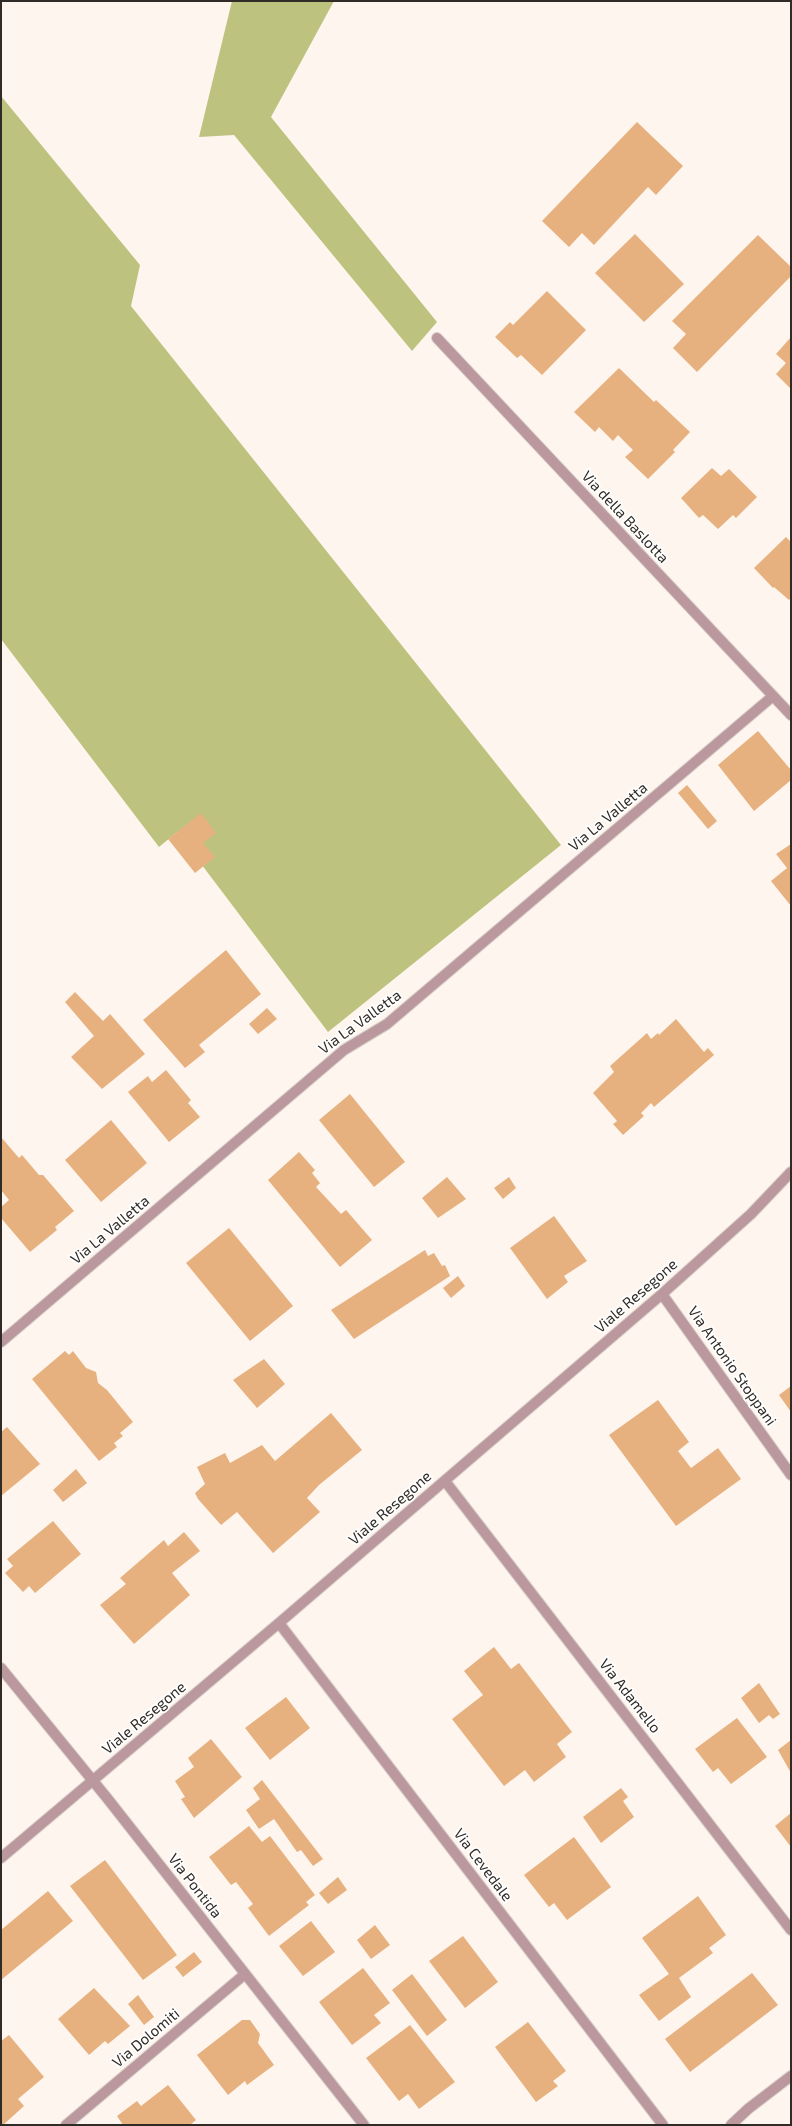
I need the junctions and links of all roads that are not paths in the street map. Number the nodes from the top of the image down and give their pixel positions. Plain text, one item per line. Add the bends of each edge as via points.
1 (438, 338) dead end
2 (773, 696) junction
3 (791, 715) edge
4 (791, 1172) edge
5 (662, 1294) junction
6 (1, 1342) edge
7 (791, 1474) edge
8 (445, 1481) junction
9 (279, 1623) junction
10 (1, 1668) edge
11 (93, 1780) junction
12 (1, 1858) edge
13 (791, 1930) edge
14 (246, 1974) junction
15 (791, 2076) edge
16 (66, 2125) edge
17 (364, 2125) edge
18 (663, 2125) edge
19 (731, 2125) edge

1 - 2 street, Via della Baslotta
2 - 3 street, Via della Baslotta
2 - 6 street, Via La Valletta via 387,1024 344,1050
4 - 5 street, Viale Resegone via 751,1214
5 - 7 street, Via Antonio Stoppani
5 - 8 street, Viale Resegone
8 - 9 street, Viale Resegone
8 - 13 street, Via Adamello
9 - 11 street, Viale Resegone
9 - 18 street, Via Cevedale
10 - 11 street, Via Pontida
11 - 12 street, Viale Resegone
11 - 14 street, Via Pontida
14 - 16 street, Via Dolomiti
14 - 17 street, Via Pontida
15 - 19 street

